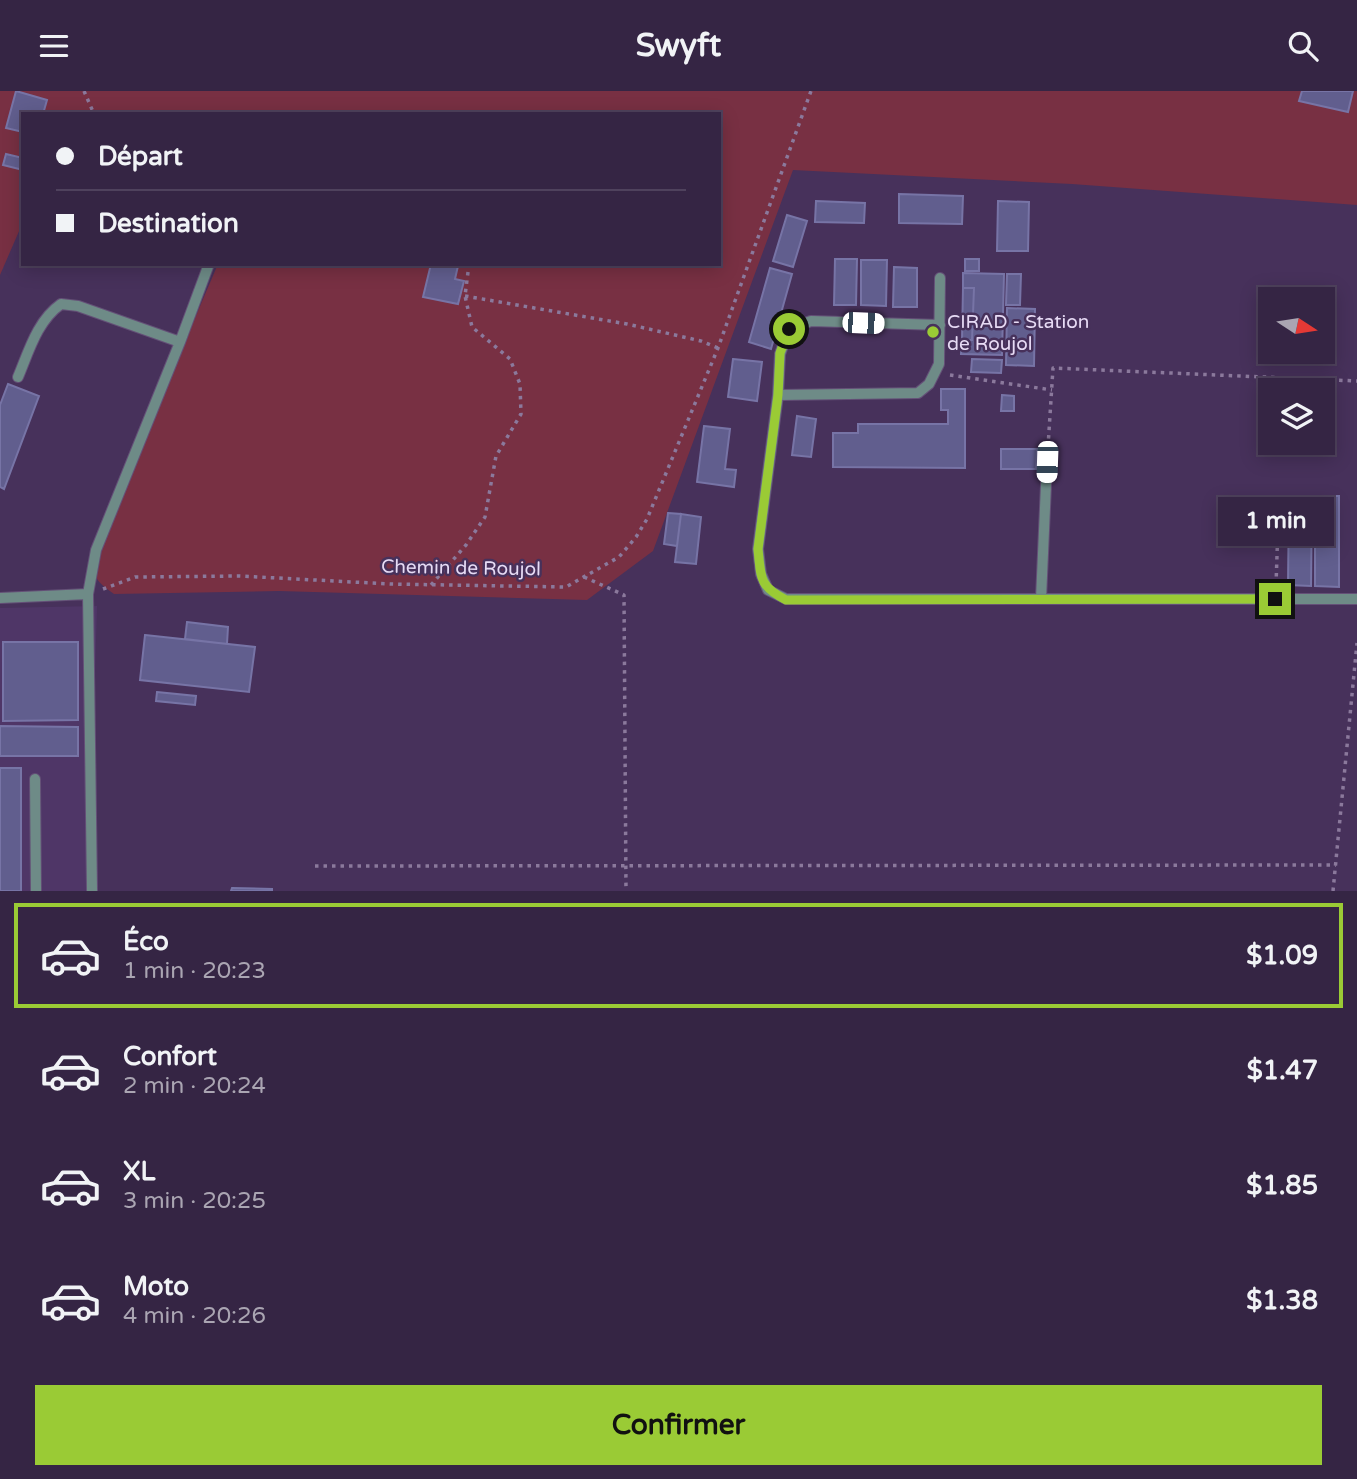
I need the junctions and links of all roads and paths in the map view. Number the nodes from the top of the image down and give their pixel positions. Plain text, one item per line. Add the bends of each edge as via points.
1 (84, 91) edge
2 (811, 91) edge
3 (93, 112) edge
4 (208, 266) edge
5 (469, 266) edge
6 (940, 278) dead end
7 (465, 296) junction
8 (940, 325) junction
9 (180, 342) junction
10 (718, 348) junction
11 (935, 372) junction
12 (18, 377) dead end
13 (1357, 381) edge
14 (1052, 390) junction
15 (778, 395) junction
16 (1047, 462) joint
17 (1279, 497) dead end
18 (583, 577) junction
19 (431, 585) junction
20 (88, 594) junction
21 (0, 598) edge
22 (1041, 599) junction
23 (1275, 599) junction
24 (1357, 599) edge
25 (1357, 643) edge
26 (35, 779) dead end
27 (1336, 865) junction
28 (316, 866) dead end
29 (626, 866) junction
30 (36, 891) edge
31 (92, 891) edge
32 (626, 891) edge
33 (1334, 891) edge

1 - 3 path
2 - 10 path, Chemin de Roujol
4 - 9 lane
5 - 7 path
6 - 8 lane
7 - 10 path via 627,324
7 - 19 path via 472,327 510,359 520,384 521,414 496,456 485,517
8 - 11 lane
8 - 15 lane via 811,321 789,329 780,353
9 - 12 lane via 61,304 40,327
9 - 20 lane via 96,550
10 - 18 path, Chemin de Roujol via 647,519 620,557
11 - 14 path
11 - 15 lane via 918,393
13 - 14 path via 1054,368
14 - 16 path
15 - 22 lane via 758,549 768,590 786,600
16 - 22 lane
17 - 23 path
18 - 19 path, Chemin de Roujol via 566,587
18 - 29 path via 624,595
19 - 20 path, Chemin de Roujol via 240,576 135,577
20 - 21 lane
20 - 31 lane
22 - 23 lane
23 - 24 lane
25 - 27 path
26 - 30 lane
27 - 29 path
27 - 33 path
28 - 29 path
29 - 32 path

